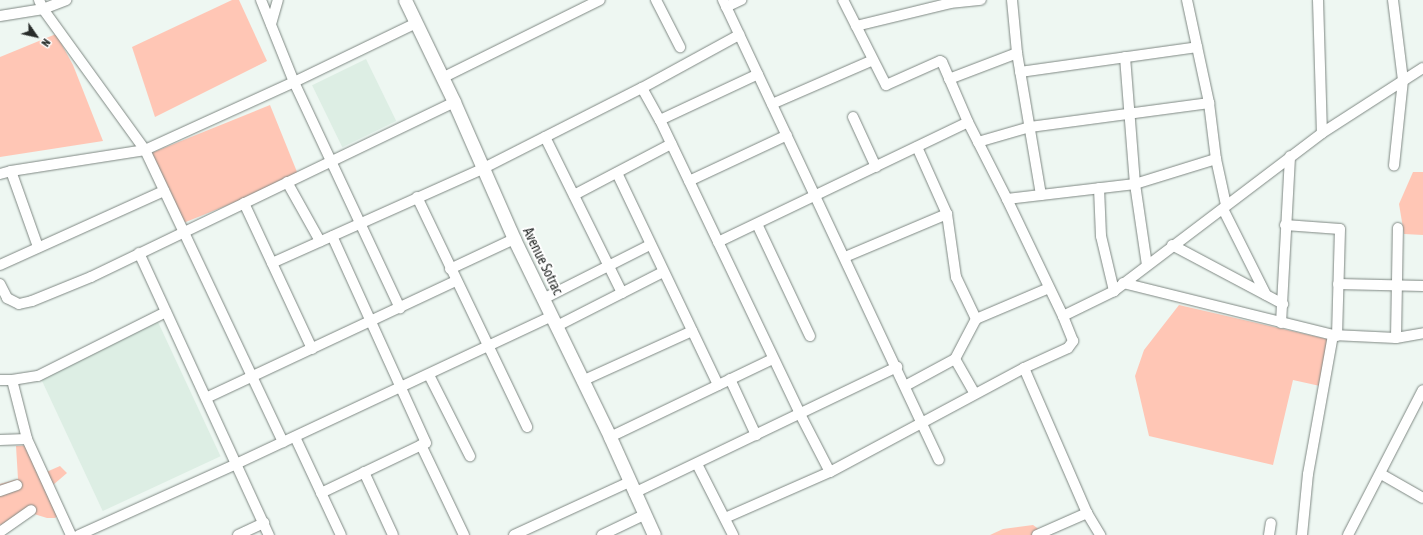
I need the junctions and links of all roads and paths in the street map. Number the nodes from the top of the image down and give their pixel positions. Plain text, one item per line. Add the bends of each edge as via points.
1 (66, 0) edge
2 (261, 0) edge
3 (278, 0) edge
4 (405, 0) edge
5 (656, 0) edge
6 (741, 0) edge
7 (843, 0) edge
8 (981, 0) edge
9 (1012, 0) edge
10 (1187, 0) edge
11 (1318, 0) edge
12 (1393, 0) edge
13 (596, 1) edge
14 (949, 2) edge
15 (725, 4) edge
16 (41, 5) edge
17 (0, 16) edge
18 (416, 23) junction
19 (271, 24) junction
20 (856, 26) junction
21 (739, 35) junction
22 (680, 47) dead end
23 (1197, 47) junction
24 (1017, 53) junction
25 (1125, 57) junction
26 (873, 60) junction
27 (1423, 68) edge
28 (1020, 72) junction
29 (758, 74) junction
30 (442, 78) junction
31 (950, 79) junction
32 (1403, 80) junction
33 (294, 82) junction
34 (642, 88) junction
35 (454, 102) junction
36 (1209, 103) junction
37 (772, 104) junction
38 (1129, 114) junction
39 (852, 117) dead end
40 (660, 120) junction
41 (968, 122) junction
42 (1030, 127) junction
43 (1322, 133) junction
44 (787, 135) junction
45 (545, 137) junction
46 (978, 142) junction
47 (671, 144) junction
48 (917, 148) junction
49 (145, 150) junction
50 (1290, 156) junction
51 (1216, 159) junction
52 (331, 161) junction
53 (1394, 166) dead end
54 (876, 167) junction
55 (482, 169) junction
56 (11, 171) junction
57 (617, 173) junction
58 (0, 174) edge
59 (689, 181) junction
60 (287, 182) junction
61 (1135, 184) junction
62 (1099, 188) junction
63 (164, 192) junction
64 (574, 195) junction
65 (1041, 195) junction
66 (815, 196) junction
67 (417, 197) junction
68 (1007, 199) junction
69 (244, 203) junction
70 (1225, 207) junction
71 (946, 214) junction
72 (360, 223) junction
73 (757, 224) junction
74 (1285, 225) junction
75 (1398, 228) dead end
76 (183, 232) junction
77 (332, 236) junction
78 (514, 239) junction
79 (320, 242) junction
80 (718, 242) junction
81 (650, 245) junction
82 (1172, 245) junction
83 (38, 247) junction
84 (139, 253) junction
85 (844, 257) junction
86 (272, 263) junction
87 (0, 264) edge
88 (1147, 265) junction
89 (609, 266) junction
90 (450, 269) junction
91 (663, 272) junction
92 (456, 281) junction
93 (1123, 283) junction
94 (0, 284) edge
95 (1338, 284) junction
96 (1397, 286) junction
97 (1423, 286) edge
98 (1049, 288) junction
99 (1114, 290) junction
100 (622, 293) junction
101 (1266, 295) junction
102 (543, 299) junction
103 (1283, 304) junction
104 (400, 308) junction
105 (166, 312) junction
106 (1063, 316) junction
107 (976, 319) junction
108 (371, 321) junction
109 (554, 321) junction
110 (1282, 323) junction
111 (692, 331) junction
112 (1423, 333) edge
113 (810, 336) dead end
114 (1335, 336) junction
115 (1396, 338) junction
116 (488, 347) junction
117 (312, 349) junction
118 (773, 359) junction
119 (955, 359) junction
120 (897, 367) junction
121 (1024, 368) junction
122 (429, 375) junction
123 (252, 377) junction
124 (730, 379) junction
125 (0, 380) edge
126 (12, 380) junction
127 (582, 381) junction
128 (718, 385) junction
129 (906, 386) junction
130 (401, 387) junction
131 (1423, 390) edge
132 (975, 394) junction
133 (206, 398) junction
134 (800, 414) junction
135 (923, 422) junction
136 (527, 427) dead end
137 (756, 435) junction
138 (295, 437) junction
139 (610, 437) junction
140 (27, 439) junction
141 (0, 440) edge
142 (283, 442) junction
143 (421, 445) junction
144 (470, 456) dead end
145 (939, 460) dead end
146 (236, 464) junction
147 (697, 464) junction
148 (364, 472) junction
149 (830, 472) junction
150 (1381, 474) junction
151 (17, 485) dead end
152 (631, 487) junction
153 (0, 491) edge
154 (321, 492) junction
155 (1423, 498) edge
156 (31, 510) dead end
157 (1087, 513) junction
158 (644, 515) junction
159 (725, 518) junction
160 (264, 523) junction
161 (1271, 523) dead end
162 (0, 532) edge
163 (71, 535) edge
164 (79, 535) edge
165 (238, 535) edge
166 (269, 535) edge
167 (341, 535) edge
168 (393, 535) edge
169 (464, 535) edge
170 (514, 535) edge
171 (602, 535) edge
172 (654, 535) edge
173 (733, 535) edge
174 (1037, 535) edge
175 (1100, 535) edge
176 (1269, 535) edge
177 (1302, 535) edge
178 (1348, 535) edge

1 - 16 street
2 - 19 street
3 - 19 street
4 - 18 street, Avenue Sotrac
5 - 22 street
6 - 15 street
7 - 20 street
8 - 14 street
9 - 24 street
10 - 23 street
11 - 43 street
12 - 32 street
13 - 30 street
14 - 20 street
15 - 21 street
16 - 17 street
16 - 49 street
18 - 30 street, Avenue Sotrac
18 - 33 street
19 - 33 street
20 - 26 street
21 - 29 street
21 - 34 street
23 - 25 street
23 - 36 street
24 - 28 street
24 - 31 street
25 - 28 street
25 - 38 street
26 - 31 street via 886,85 940,61
26 - 37 street
27 - 32 street
28 - 42 street
29 - 37 street
29 - 40 street
30 - 35 street, Avenue Sotrac
31 - 41 street
32 - 43 street
32 - 53 street
33 - 49 street
33 - 52 street
34 - 40 street
34 - 45 street
35 - 52 street
35 - 55 street, Avenue Sotrac
36 - 38 street
36 - 51 street
37 - 44 street
38 - 42 street
38 - 61 street
39 - 54 street
40 - 47 street
41 - 46 street
41 - 48 street
42 - 46 street
42 - 65 street
43 - 50 street
44 - 59 street
44 - 66 street
45 - 55 street
45 - 64 street
46 - 68 street
47 - 57 street
47 - 59 street
48 - 54 street
48 - 71 street
49 - 56 street
49 - 63 street
50 - 70 street
50 - 74 street
51 - 61 street
51 - 70 street
52 - 60 street
52 - 72 street
54 - 66 street
55 - 67 street
55 - 78 street, Avenue Sotrac
56 - 58 street
56 - 83 street
57 - 64 street
57 - 81 street
59 - 80 street
60 - 69 street
60 - 79 street
61 - 62 street
61 - 88 street
62 - 65 street
62 - 99 street via 1101,236
63 - 76 street
63 - 83 street
64 - 89 street
65 - 68 street
66 - 73 street
66 - 85 street
67 - 72 street
67 - 90 street
68 - 98 street
69 - 76 street
69 - 86 street
70 - 82 street
70 - 101 street
71 - 85 street
71 - 107 street via 956,277
72 - 77 street
72 - 104 street
73 - 80 street
73 - 113 street
74 - 95 street via 1340,229
74 - 103 street
75 - 96 street
76 - 84 street
76 - 123 street
77 - 79 street
77 - 108 street
78 - 90 street
78 - 102 street, Avenue Sotrac
79 - 86 street
80 - 118 street
81 - 89 street
81 - 91 street
82 - 88 street
82 - 101 street
83 - 87 street
84 - 94 street via 91,276 19,304 7,298
84 - 105 street
85 - 120 street
86 - 117 street
88 - 93 street
89 - 100 street
89 - 102 street
90 - 92 street
91 - 100 street
91 - 111 street
92 - 104 street
92 - 116 street
93 - 99 street
93 - 110 street
95 - 96 street
95 - 114 street
96 - 97 street
96 - 115 street
98 - 106 street
98 - 107 street
99 - 106 street
100 - 109 street
101 - 103 street
102 - 109 street, Avenue Sotrac
103 - 110 street
104 - 108 street
105 - 126 street via 38,376
105 - 133 street
106 - 121 street via 1073,341 1068,348
107 - 119 street
108 - 117 street
108 - 130 street
109 - 116 street
109 - 127 street, Avenue Sotrac
110 - 114 street
111 - 127 street
111 - 128 street
112 - 115 street
114 - 115 street
114 - 177 street via 1308,474
116 - 122 street
116 - 136 street
117 - 123 street
118 - 124 street
118 - 134 street
119 - 129 street
119 - 132 street
120 - 129 street
120 - 134 street
121 - 132 street
121 - 157 street
122 - 130 street
122 - 144 street
123 - 133 street
123 - 142 street
124 - 128 street
124 - 137 street
125 - 126 street
126 - 140 street
127 - 139 street, Avenue Sotrac
128 - 139 street
129 - 135 street
130 - 138 street
130 - 143 street via 426,443
131 - 150 street
132 - 135 street
133 - 146 street
134 - 137 street
134 - 149 street
135 - 145 street
135 - 149 street
137 - 147 street
138 - 142 street
138 - 154 street
139 - 152 street, Avenue Sotrac
140 - 141 street
140 - 163 street
142 - 146 street
143 - 148 street
143 - 169 street
146 - 160 street
146 - 164 street
147 - 152 street
147 - 159 street
148 - 154 street
148 - 168 street
149 - 159 street
150 - 155 street
150 - 178 street
151 - 153 street
152 - 158 street, Avenue Sotrac
152 - 170 street
154 - 167 street
156 - 162 street
157 - 174 street
157 - 175 street
158 - 171 street
158 - 172 street, Avenue Sotrac
159 - 173 street
160 - 165 street
160 - 166 street
161 - 176 street

